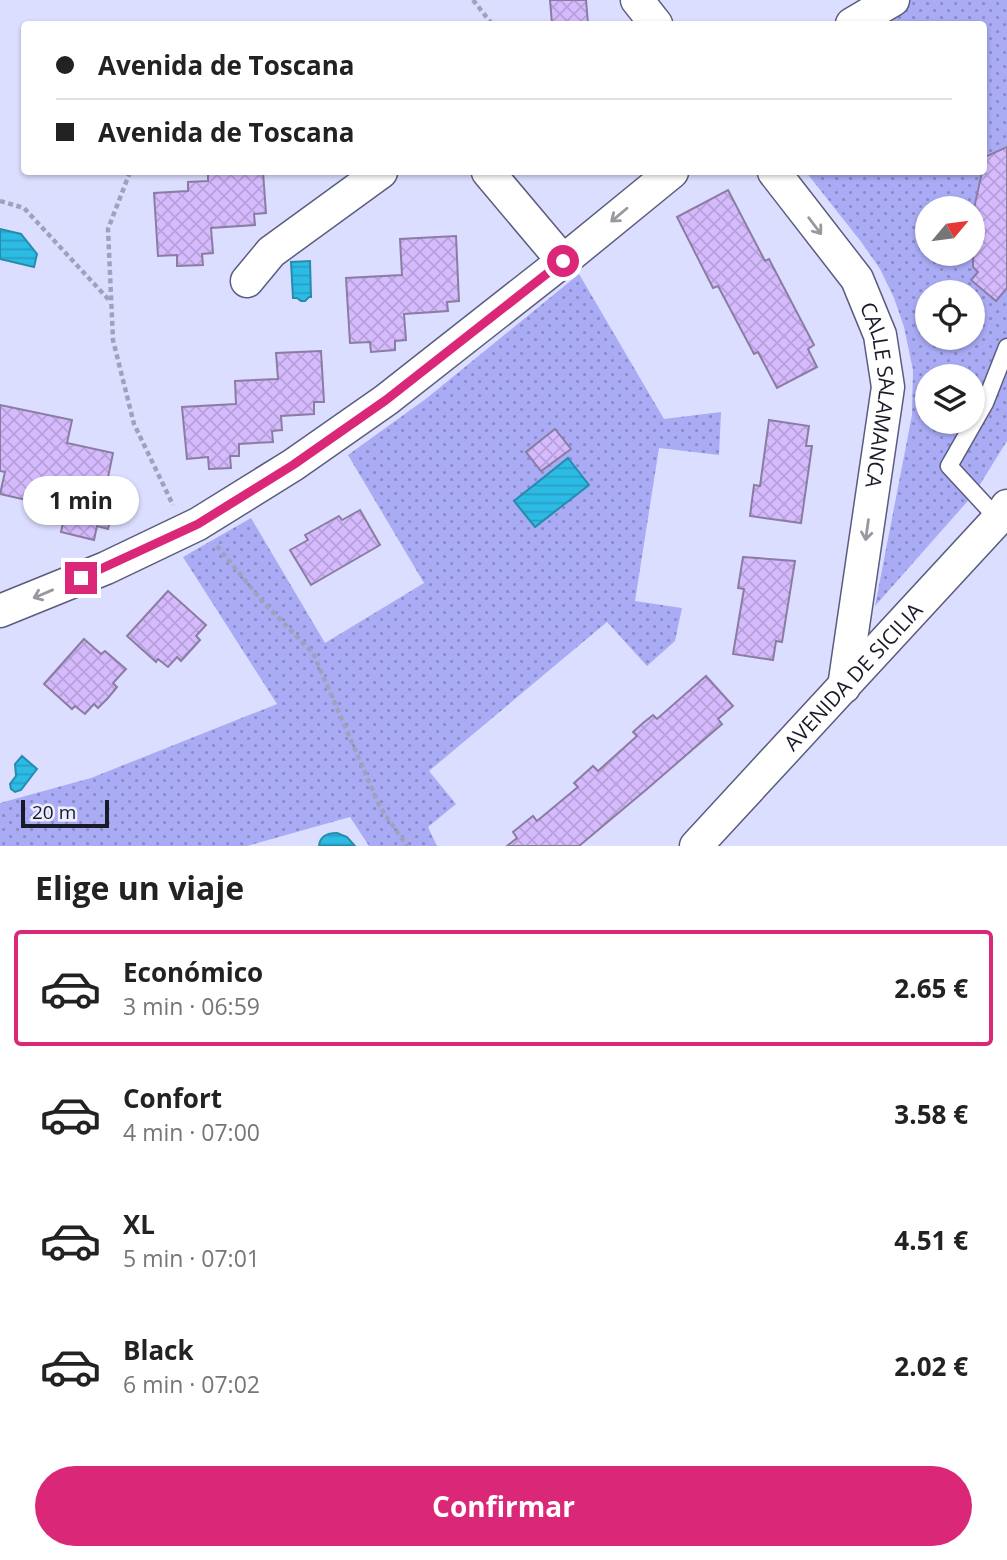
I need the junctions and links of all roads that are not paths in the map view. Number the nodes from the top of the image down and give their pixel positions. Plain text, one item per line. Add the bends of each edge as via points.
1 (637, 0) edge
2 (894, 0) edge
3 (654, 21) edge
4 (857, 21) edge
5 (377, 175) edge
6 (491, 175) edge
7 (668, 175) edge
8 (776, 175) edge
9 (563, 261) junction
10 (247, 281) dead end
11 (1007, 347) edge
12 (1002, 512) edge
13 (2, 607) edge
14 (844, 687) junction
15 (696, 846) edge

1 - 3 street
2 - 4 street
5 - 10 street via 271,252
6 - 9 street
7 -> 9 street
8 -> 14 street, CALLE SALAMANCA via 856,279 880,335 888,387
9 -> 13 street via 386,400 198,524 106,568
11 - 12 lane via 985,403 949,466
12 - 14 street, AVENIDA DE SICILIA
14 - 15 street, AVENIDA DE SICILIA

